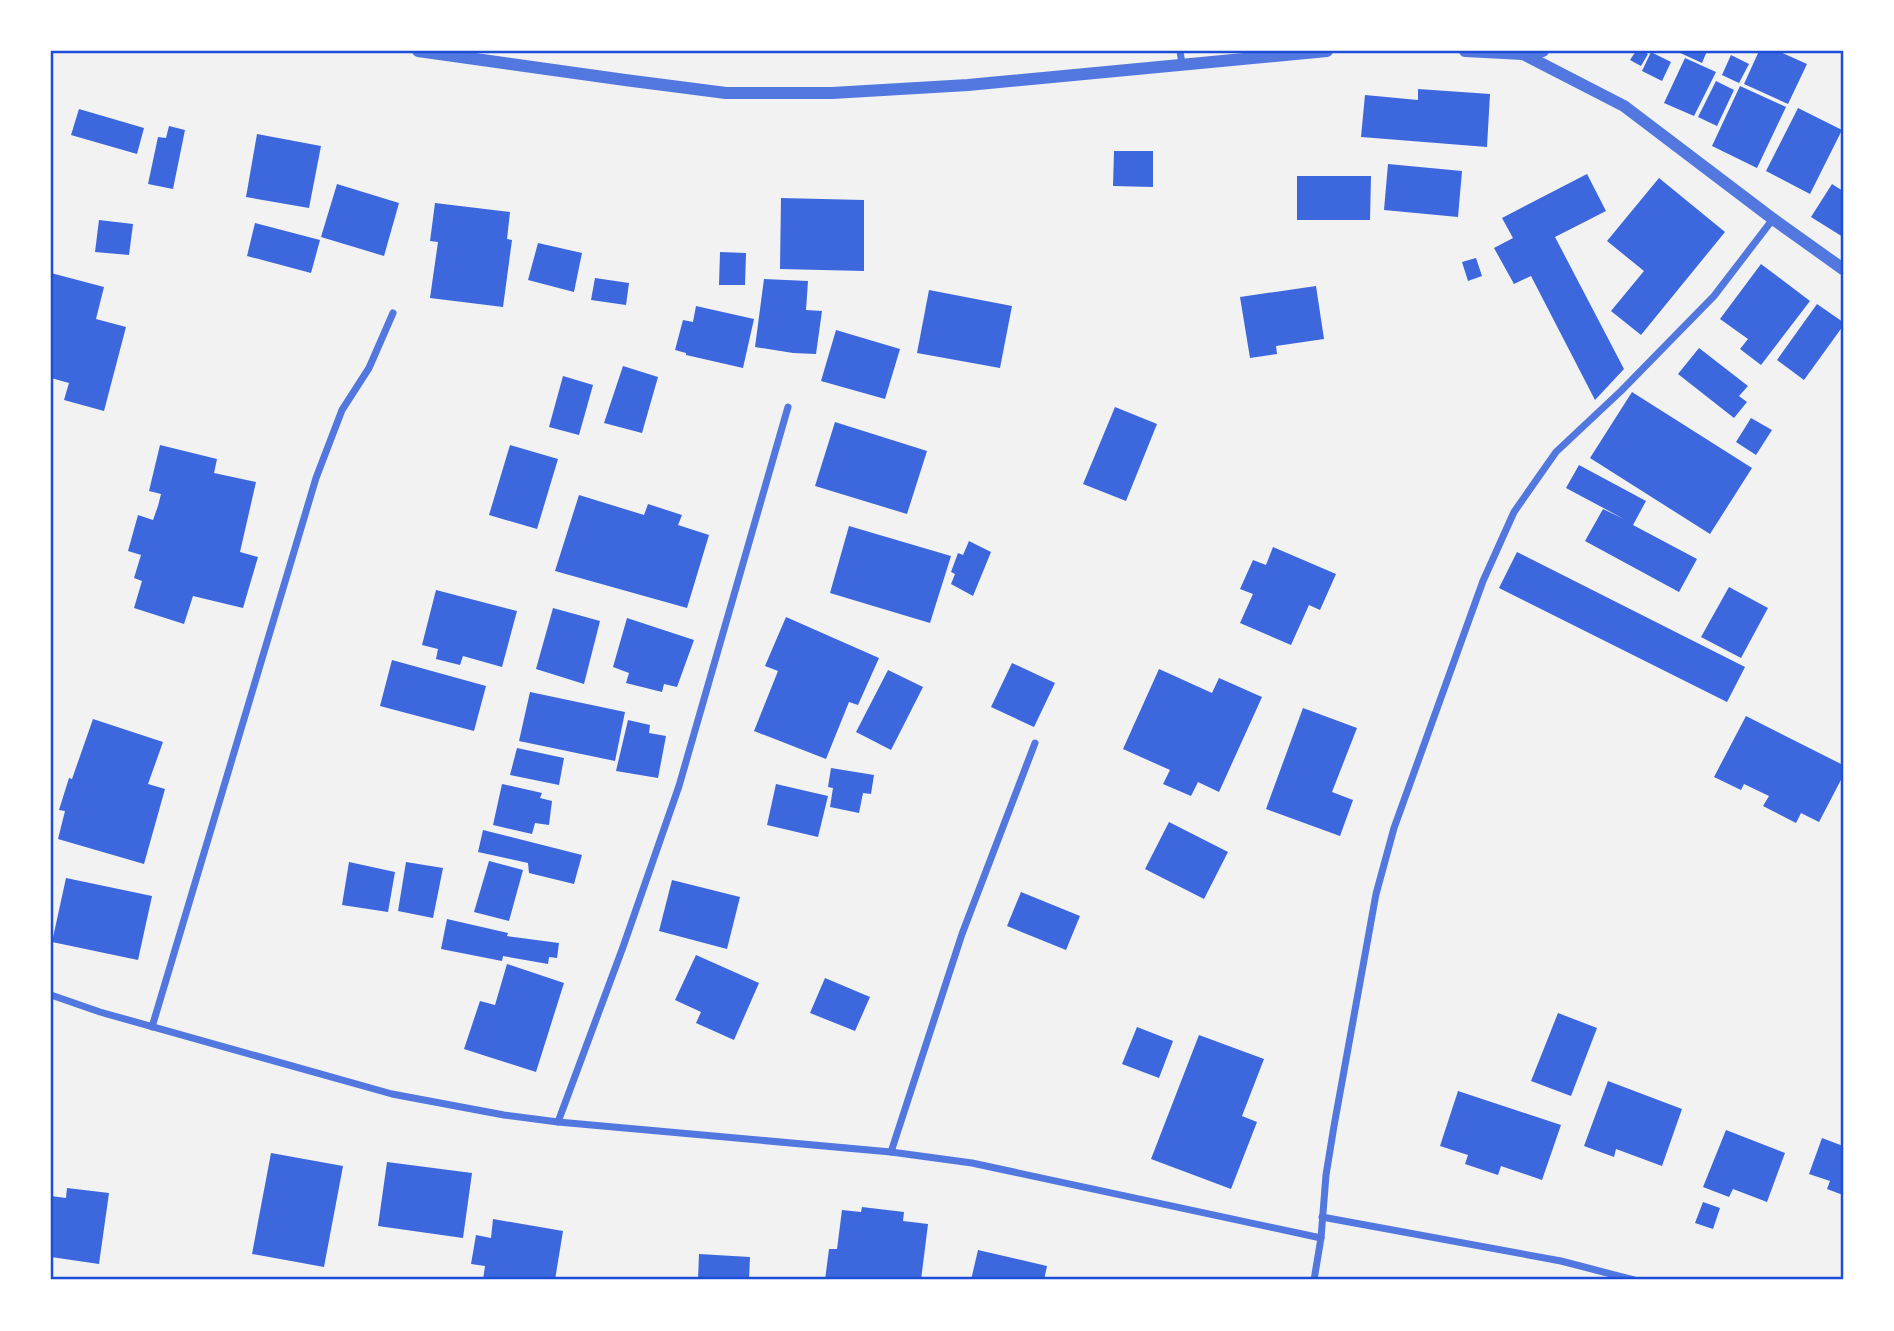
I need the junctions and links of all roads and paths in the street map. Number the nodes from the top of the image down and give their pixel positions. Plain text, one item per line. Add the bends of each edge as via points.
1 (418, 51) edge
2 (1327, 51) edge
3 (1465, 51) edge
4 (1542, 51) edge
5 (1523, 54) junction
6 (1181, 57) edge
7 (1773, 219) junction
8 (1843, 269) edge
9 (393, 313) dead end
10 (788, 407) dead end
11 (1035, 743) dead end
12 (51, 995) edge
13 (152, 1027) junction
14 (558, 1122) junction
15 (891, 1152) junction
16 (1322, 1217) junction
17 (1321, 1238) junction
18 (1314, 1280) edge
19 (1634, 1280) edge

1 - 6 street via 726,93 832,93 968,85
2 - 6 street
3 - 5 street
4 - 5 street
5 - 7 street via 1624,106
7 - 8 street
7 - 16 street via 1714,296 1556,452 1508,523 1394,828 1376,894
9 - 13 street via 369,368 342,410 316,478
10 - 14 street via 679,786
11 - 15 street via 962,934
12 - 13 street
13 - 14 street via 392,1094
14 - 15 street
15 - 17 street via 972,1163
16 - 17 street
16 - 19 street via 1560,1261
17 - 18 street

